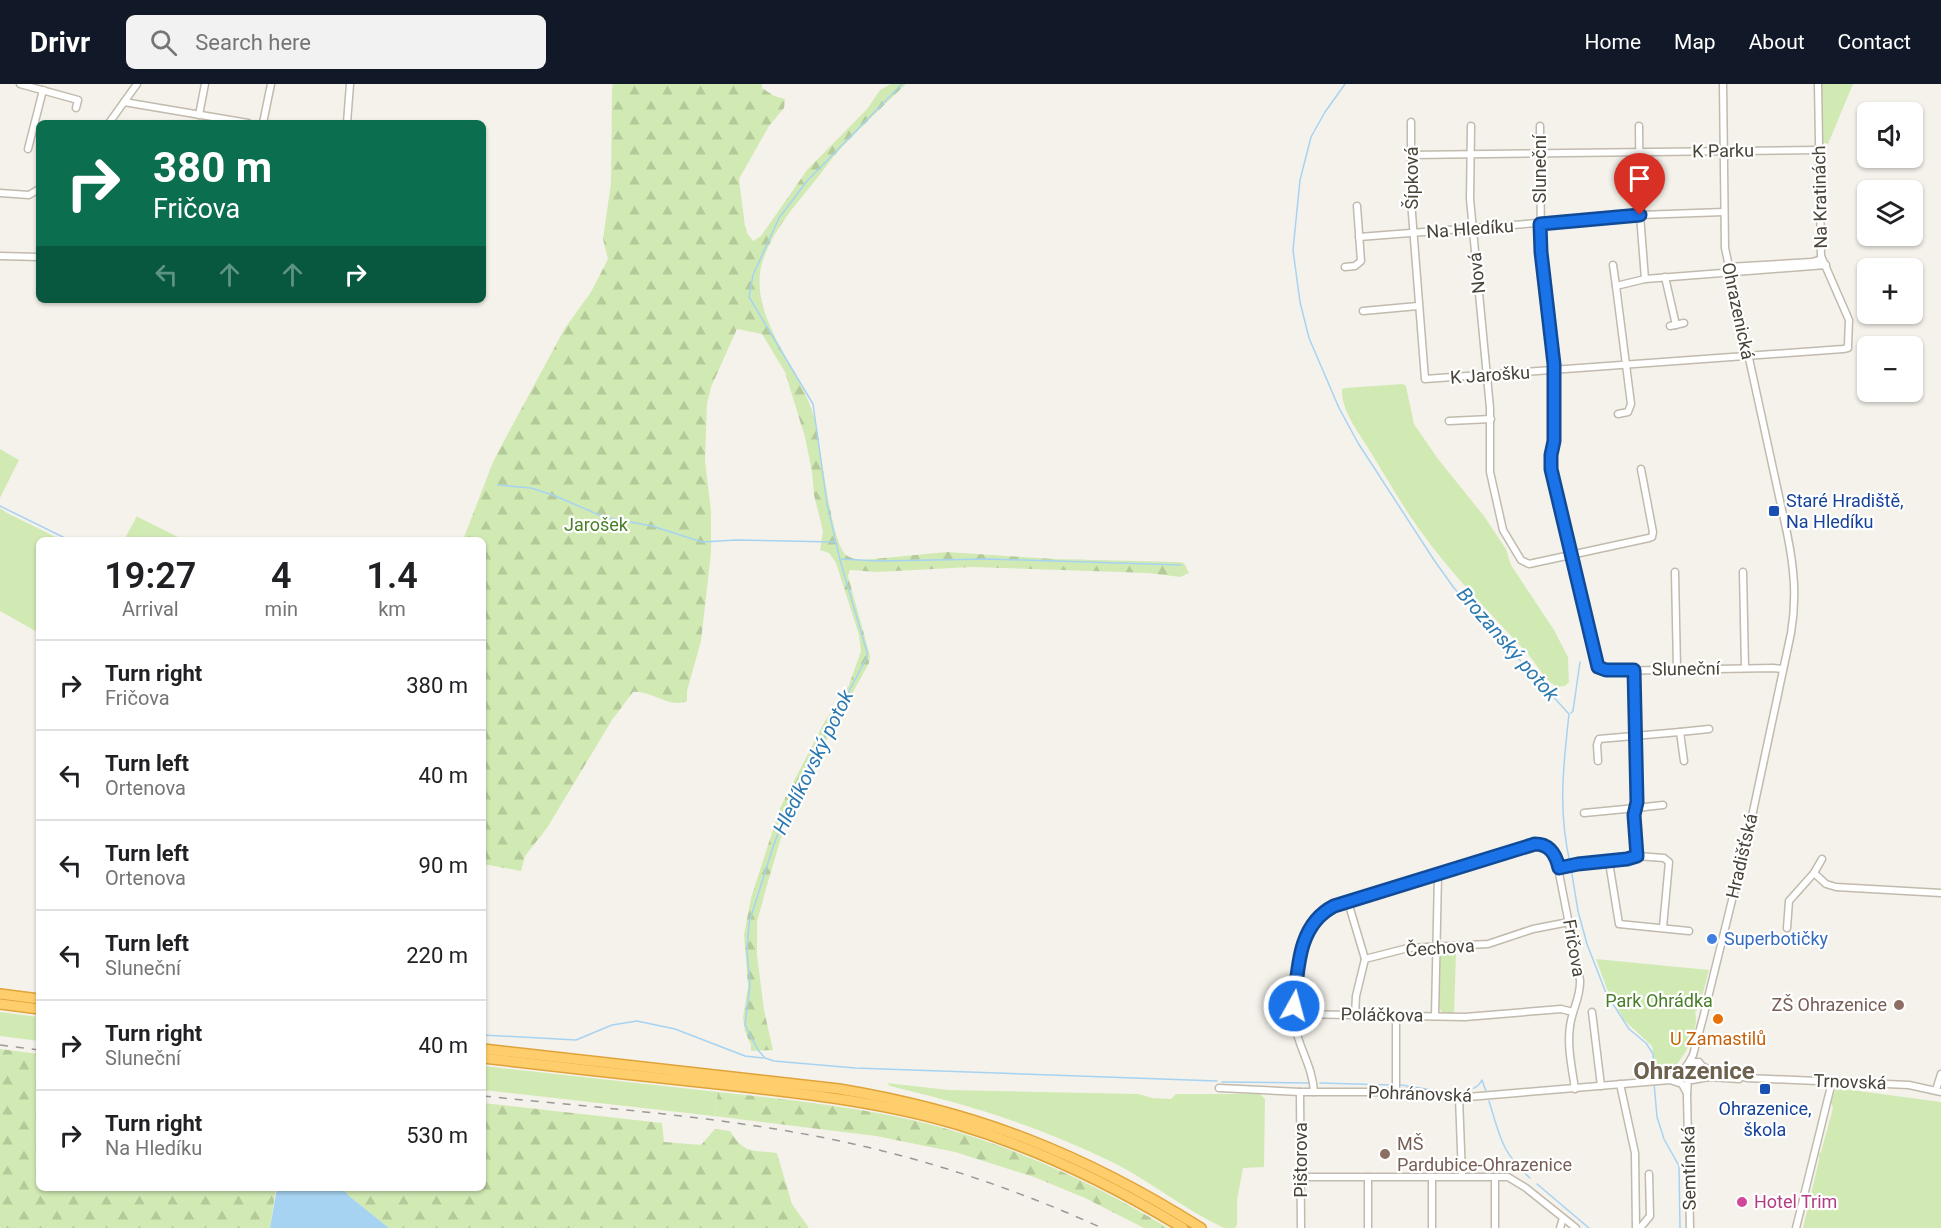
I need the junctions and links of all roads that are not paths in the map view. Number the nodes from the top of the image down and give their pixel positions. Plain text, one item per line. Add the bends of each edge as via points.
1 (20, 84) edge
2 (137, 84) edge
3 (206, 84) edge
4 (271, 84) edge
5 (349, 84) edge
6 (1723, 84) edge
7 (1818, 84) edge
8 (43, 90) junction
9 (124, 102) junction
10 (76, 108) dead end
11 (199, 115) junction
12 (111, 120) edge
13 (230, 120) edge
14 (264, 120) edge
15 (347, 120) edge
16 (1411, 122) dead end
17 (1471, 126) dead end
18 (1540, 126) dead end
19 (1639, 126) dead end
20 (28, 149) dead end
21 (1723, 150) junction
22 (1819, 150) junction
23 (1639, 153) junction
24 (1471, 154) junction
25 (1541, 154) junction
26 (1411, 155) junction
27 (36, 191) edge
28 (0, 193) edge
29 (1357, 206) dead end
30 (1724, 212) junction
31 (1640, 215) junction
32 (1540, 224) junction
33 (1472, 228) junction
34 (1413, 233) junction
35 (1359, 237) junction
36 (0, 256) edge
37 (36, 257) edge
38 (1824, 262) junction
39 (1613, 265) dead end
40 (1345, 267) dead end
41 (1729, 270) junction
42 (1665, 277) junction
43 (1645, 279) junction
44 (1616, 286) junction
45 (1418, 306) junction
46 (1363, 311) dead end
47 (1684, 323) dead end
48 (1748, 356) junction
49 (1626, 365) junction
50 (1555, 370) junction
51 (1487, 375) junction
52 (1425, 380) joint
53 (1618, 414) dead end
54 (1491, 419) junction
55 (1449, 421) dead end
56 (1641, 469) dead end
57 (1572, 556) junction
58 (1675, 572) dead end
59 (1743, 572) dead end
60 (1745, 668) junction
61 (1677, 669) junction
62 (1783, 669) junction
63 (1634, 670) junction
64 (1709, 729) dead end
65 (1680, 732) junction
66 (1636, 737) junction
67 (1598, 761) dead end
68 (1684, 761) dead end
69 (1663, 805) dead end
70 (1636, 808) junction
71 (1584, 813) dead end
72 (1637, 856) junction
73 (1822, 859) dead end
74 (1609, 862) junction
75 (1559, 868) junction
76 (1814, 873) junction
77 (1438, 874) junction
78 (1941, 893) edge
79 (1348, 902) junction
80 (1569, 922) junction
81 (1664, 927) junction
82 (1787, 928) dead end
83 (1689, 931) dead end
84 (1438, 946) junction
85 (1365, 959) junction
86 (0, 994) edge
87 (36, 999) edge
88 (0, 1004) edge
89 (36, 1009) edge
90 (1573, 1012) junction
91 (1592, 1012) dead end
92 (1294, 1014) junction
93 (1355, 1015) junction
94 (1396, 1015) junction
95 (1435, 1016) junction
96 (1703, 1018) junction
97 (486, 1049) edge
98 (486, 1058) edge
99 (1688, 1065) junction
100 (1702, 1065) junction
101 (1941, 1074) edge
102 (1688, 1077) junction
103 (1758, 1078) junction
104 (1698, 1079) junction
105 (1661, 1081) junction
106 (1832, 1082) junction
107 (1620, 1084) junction
108 (1601, 1086) junction
109 (1219, 1088) dead end
110 (1575, 1089) junction
111 (1938, 1091) edge
112 (1300, 1092) junction
113 (1314, 1092) junction
114 (1396, 1092) junction
115 (1687, 1093) junction
116 (1459, 1097) junction
117 (1688, 1107) junction
118 (1648, 1174) dead end
119 (1462, 1176) junction
120 (1495, 1176) junction
121 (1301, 1177) junction
122 (1368, 1177) junction
123 (1432, 1177) junction
124 (1563, 1218) junction
125 (1183, 1228) edge
126 (1201, 1228) edge
127 (1301, 1228) edge
128 (1368, 1228) edge
129 (1432, 1228) edge
130 (1495, 1228) edge
131 (1560, 1228) edge
132 (1576, 1228) edge
133 (1638, 1228) edge
134 (1690, 1228) edge
135 (1796, 1228) edge

1 - 8 street
2 - 9 street
3 - 11 street
4 - 14 street
5 - 15 street
6 - 21 street, Ohrazenická
7 - 22 street, Na Kratinách
8 - 10 street via 78,100
8 - 20 street
9 - 11 street
9 - 12 street
11 - 13 street
16 - 26 street, Šípková
17 - 24 street, Nová
18 - 25 street, Sluneční
19 - 23 street
21 - 22 street, K Parku
21 - 23 street, K Parku
21 - 30 street, Ohrazenická
22 - 38 street, Na Kratinách
23 - 25 street, K Parku
23 - 31 street
24 - 25 street, K Parku
24 - 26 street, K Parku
24 - 33 street, Nová
25 - 32 street, Sluneční
26 - 34 street, Šípková
27 - 28 street via 29,195
29 - 35 street
30 - 31 street, Na Hledíku
30 - 41 street, Ohrazenická
31 - 32 street, Na Hledíku
31 - 43 street
32 - 33 street, Na Hledíku
32 - 50 street, Sluneční
33 - 34 street, Na Hledíku
33 - 51 street, Nová
34 - 35 street, Na Hledíku
34 - 45 street, Šípková
35 - 40 street via 1361,261
36 - 37 street
38 - 41 street
38 - 48 street, Na Kratinách via 1850,320 1848,348
39 - 44 street
41 - 42 street
41 - 48 street, Ohrazenická
42 - 43 street
42 - 47 street via 1673,325
43 - 44 street
44 - 49 street
45 - 46 street
45 - 52 street, Šípková
48 - 49 street, K Jarošku
48 - 62 street, Ohrazenická via 1794,576 1795,604
49 - 50 street, K Jarošku
49 - 53 street via 1631,408
50 - 51 street, K Jarošku
50 - 57 street, Sluneční via 1551,467
51 - 52 street, K Jarošku
51 - 54 street, Nová
54 - 55 street
54 - 57 street, Nová via 1490,472 1505,534 1526,564
56 - 57 street via 1652,537
57 - 63 street, Sluneční via 1598,667
58 - 61 street
59 - 60 street
60 - 61 street, Sluneční
60 - 62 street, Sluneční
61 - 63 street, Sluneční
62 - 96 street, Hradišťská
63 - 66 street
64 - 65 street
65 - 66 street
65 - 68 street
66 - 67 street via 1598,740
66 - 70 street
69 - 70 street
70 - 71 street
70 - 72 street
72 - 74 street
72 - 81 street via 1664,858 1669,862
73 - 76 street
74 - 75 street
74 - 81 street via 1619,924
75 - 77 street, Fričova via 1554,854 1545,845 1535,844
75 - 80 street, Fričova
76 - 78 street via 1826,884 1846,889
76 - 82 street via 1789,901
77 - 79 street
77 - 84 street, Poláčkova
79 - 85 street
79 - 92 street via 1324,913 1306,935
80 - 84 street, Čechova via 1488,944
80 - 90 street, Fričova via 1581,990
81 - 83 street
84 - 85 street, Čechova via 1408,948
84 - 95 street, Poláčkova
85 - 93 street
86 - 87 highway
88 - 89 highway
90 - 95 street, Poláčkova via 1561,1009
90 - 110 street, Fričova via 1569,1035
91 - 108 street
92 - 93 street, Poláčkova
92 - 113 street
93 - 94 street, Poláčkova
94 - 95 street, Poláčkova
94 - 114 street
96 - 99 street, Hradišťská
96 - 100 street, Hradišťská via 1698,1044
97 - 126 highway via 839,1089 937,1109 1073,1157 1125,1182
98 - 125 highway via 823,1096 915,1113 1059,1161
99 - 100 street
99 - 102 street
99 - 105 street, Pohránovská
100 - 103 street, Trnovská via 1714,1071
100 - 104 street via 1703,1074
101 - 111 street
102 - 104 street
102 - 105 street, Pohránovská
102 - 115 street, Semtínská
103 - 104 street, Trnovská
103 - 106 street, Trnovská
104 - 117 street, Semtínská
105 - 107 street, Pohránovská
105 - 115 street via 1679,1082
106 - 111 street, Trnovská via 1909,1085
106 - 135 street
107 - 108 street, Pohránovská
107 - 133 street via 1635,1153
108 - 110 street, Pohránovská
109 - 112 street, Pohránovská
110 - 116 street, Pohránovská
112 - 113 street, Pohránovská
112 - 121 street, Pištorova
113 - 114 street, Pohránovská
114 - 116 street, Pohránovská
115 - 117 street, Semtínská
116 - 119 street
117 - 134 street, Semtínská
118 - 133 street via 1650,1216
119 - 120 street
119 - 123 street
120 - 124 street via 1516,1180
120 - 130 street
121 - 122 street
121 - 127 street, Pištorova
122 - 123 street
122 - 128 street
123 - 129 street
124 - 131 street
124 - 132 street

